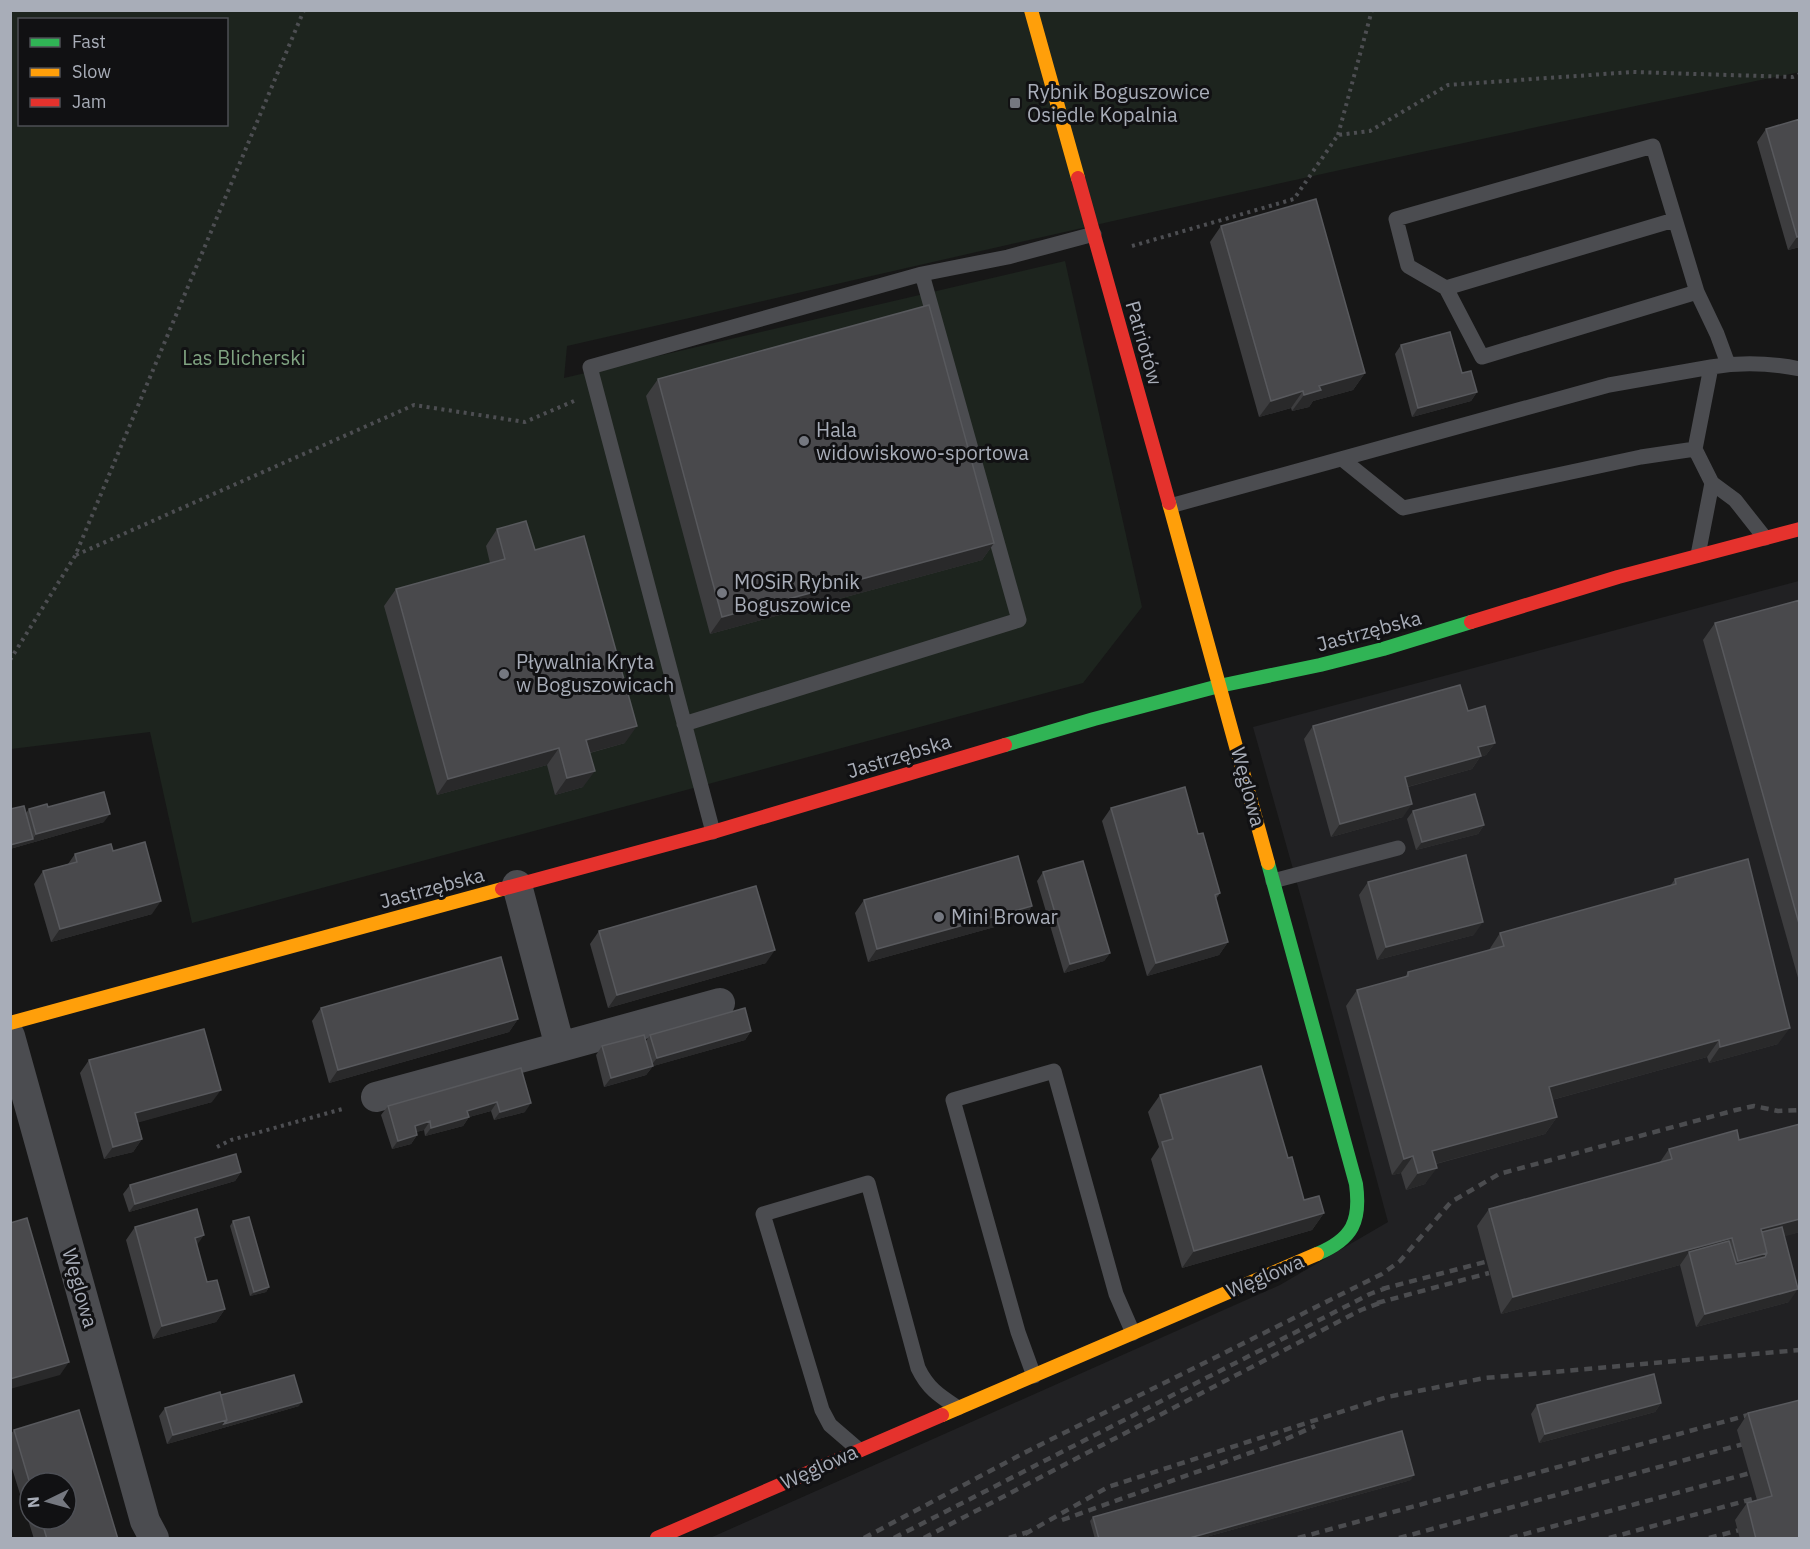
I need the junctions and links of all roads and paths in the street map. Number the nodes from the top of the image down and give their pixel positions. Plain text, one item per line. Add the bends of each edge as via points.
1 (304, 10) edge
2 (1031, 10) edge
3 (1372, 10) edge
4 (1800, 74) edge
5 (1338, 135) junction
6 (1674, 220) junction
7 (1094, 234) junction
8 (1099, 255) junction
9 (921, 274) junction
10 (1446, 288) junction
11 (1697, 292) junction
12 (1728, 364) junction
13 (1711, 367) junction
14 (1800, 369) edge
15 (597, 391) junction
16 (1695, 449) junction
17 (1342, 459) junction
18 (1712, 483) junction
19 (1170, 506) junction
20 (1800, 529) edge
21 (1765, 538) junction
22 (1698, 555) junction
23 (75, 556) junction
24 (10, 660) edge
25 (1219, 687) junction
26 (684, 724) junction
27 (713, 832) junction
28 (1398, 848) dead end
29 (1273, 881) junction
30 (517, 885) junction
31 (720, 1003) dead end
32 (10, 1023) edge
33 (10, 1036) edge
34 (560, 1047) junction
35 (376, 1097) joint
36 (217, 1147) dead end
37 (1133, 1333) junction
38 (1034, 1376) junction
39 (958, 1408) junction
40 (859, 1450) junction
41 (154, 1539) edge
42 (657, 1539) edge

1 - 23 path
2 - 7 street, Patriotów
3 - 5 path
4 - 5 path via 1793,77 1633,72 1448,85 1370,132
5 - 8 path via 1294,199
6 - 10 lane
6 - 10 lane via 1653,146 1396,219 1408,266
6 - 11 lane
7 - 8 street, Patriotów
7 - 9 lane via 1008,257
8 - 19 street, Patriotów
9 - 15 lane via 590,366
9 - 26 lane via 1019,620
10 - 11 lane via 1482,357
11 - 12 lane
12 - 13 lane
12 - 14 lane
13 - 16 lane
13 - 17 lane via 1609,385
15 - 23 path via 525,422 414,405
15 - 26 lane
16 - 17 lane via 1403,508
16 - 18 lane
17 - 19 lane
18 - 21 lane via 1735,500
18 - 22 lane
19 - 25 street, Patriotów
20 - 21 street, Jastrzębska
21 - 22 street, Jastrzębska
22 - 25 street, Jastrzębska via 1383,649
23 - 24 path
25 - 27 street, Jastrzębska via 948,761
25 - 29 street, Węglowa
26 - 27 lane
27 - 30 street, Jastrzębska
28 - 29 lane
29 - 37 street, Węglowa via 1356,1184 1358,1220 1351,1232 1331,1247
30 - 32 street, Jastrzębska
30 - 34 street
31 - 34 street
33 - 41 street, Węglowa via 145,1521
34 - 35 street
35 - 36 path
37 - 38 street, Węglowa
37 - 38 lane via 1116,1293 1054,1071 953,1100
38 - 39 street, Węglowa
39 - 40 street, Węglowa
39 - 40 lane via 925,1383 918,1368 868,1183 763,1214 822,1410 830,1425
40 - 42 street, Węglowa

